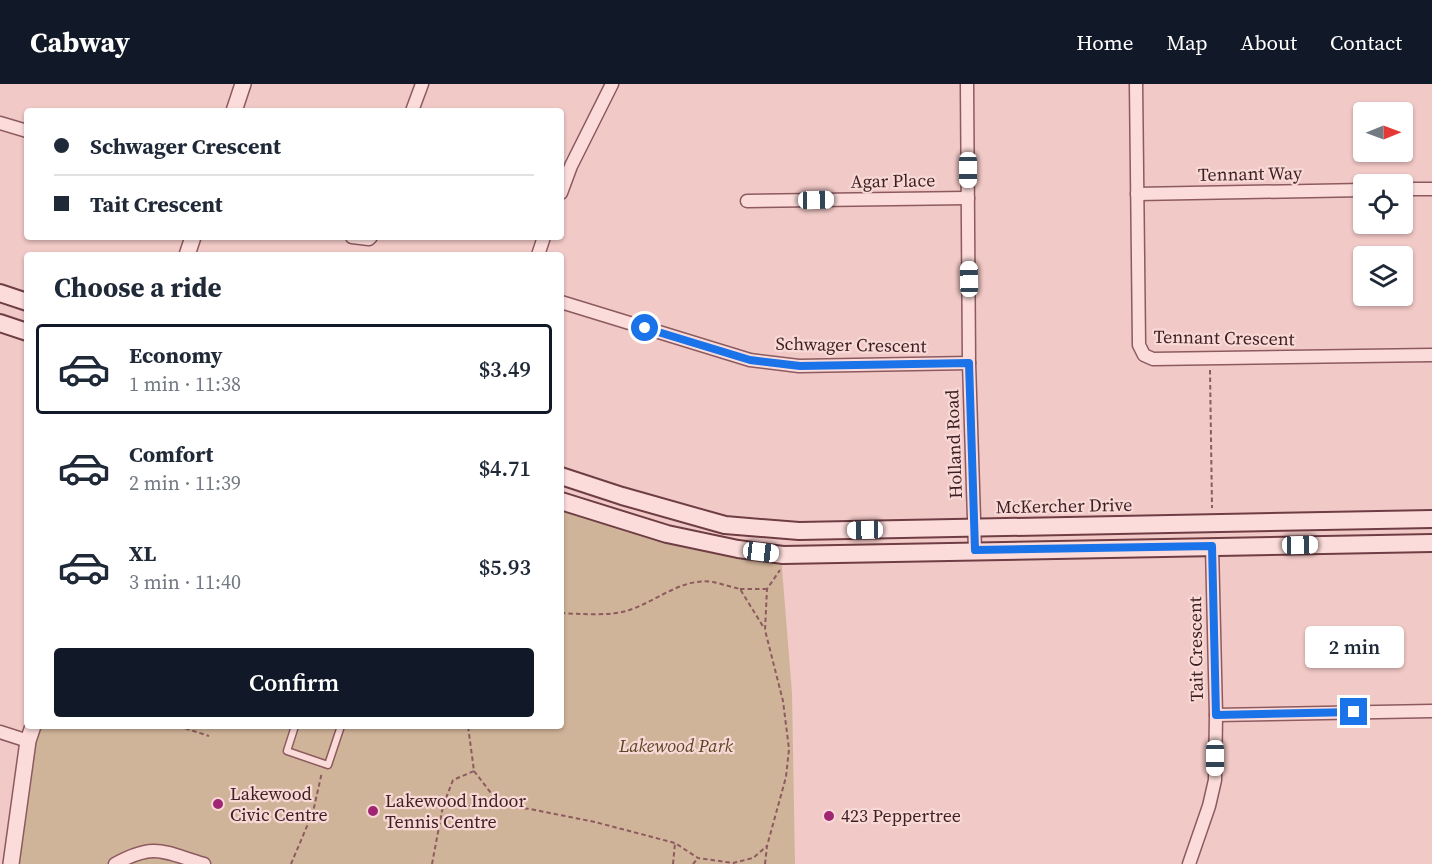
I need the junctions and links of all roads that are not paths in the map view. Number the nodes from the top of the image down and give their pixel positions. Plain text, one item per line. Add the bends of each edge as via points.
1 (243, 84) edge
2 (422, 84) edge
3 (612, 84) edge
4 (967, 84) edge
5 (1136, 84) edge
6 (235, 108) edge
7 (413, 108) edge
8 (0, 123) edge
9 (24, 130) edge
10 (564, 186) edge
11 (1413, 189) edge
12 (1432, 189) edge
13 (1353, 190) edge
14 (1137, 194) junction
15 (968, 198) junction
16 (747, 201) dead end
17 (0, 293) edge
18 (24, 301) edge
19 (564, 303) edge
20 (0, 323) edge
21 (24, 331) edge
22 (1432, 355) edge
23 (969, 363) junction
24 (564, 477) edge
25 (564, 502) edge
26 (1432, 519) edge
27 (974, 528) junction
28 (1432, 543) edge
29 (1212, 546) junction
30 (975, 550) junction
31 (1432, 711) edge
32 (1216, 715) junction
33 (32, 729) edge
34 (294, 729) edge
35 (340, 729) edge
36 (0, 732) edge
37 (28, 741) junction
38 (11, 864) edge
39 (115, 864) edge
40 (204, 864) edge
41 (1189, 864) edge

1 - 6 street
2 - 7 street
3 - 10 street
4 - 15 street, Holland Road
5 - 14 street, Tennant Crescent
8 - 9 street
11 - 12 street
13 - 14 street, Tennant Way
14 - 22 street, Tennant Crescent via 1139,345 1144,355
15 - 16 street, Agar Place
15 - 23 street, Holland Road
17 - 18 main road
19 - 23 street, Schwager Crescent via 750,360 800,366
20 - 21 main road
23 - 27 street, Holland Road
24 - 27 main road, McKercher Drive via 725,525 799,531
25 - 30 main road via 667,534 783,555
26 - 27 main road, McKercher Drive
27 - 30 street, Holland Road
28 - 29 main road
29 - 30 main road
29 - 32 street, Tait Crescent
31 - 32 street, Tait Crescent
32 - 41 street via 1215,780
33 - 37 street
34 - 35 lane via 287,751 328,765
36 - 37 street
37 - 38 street
39 - 40 street via 154,849

